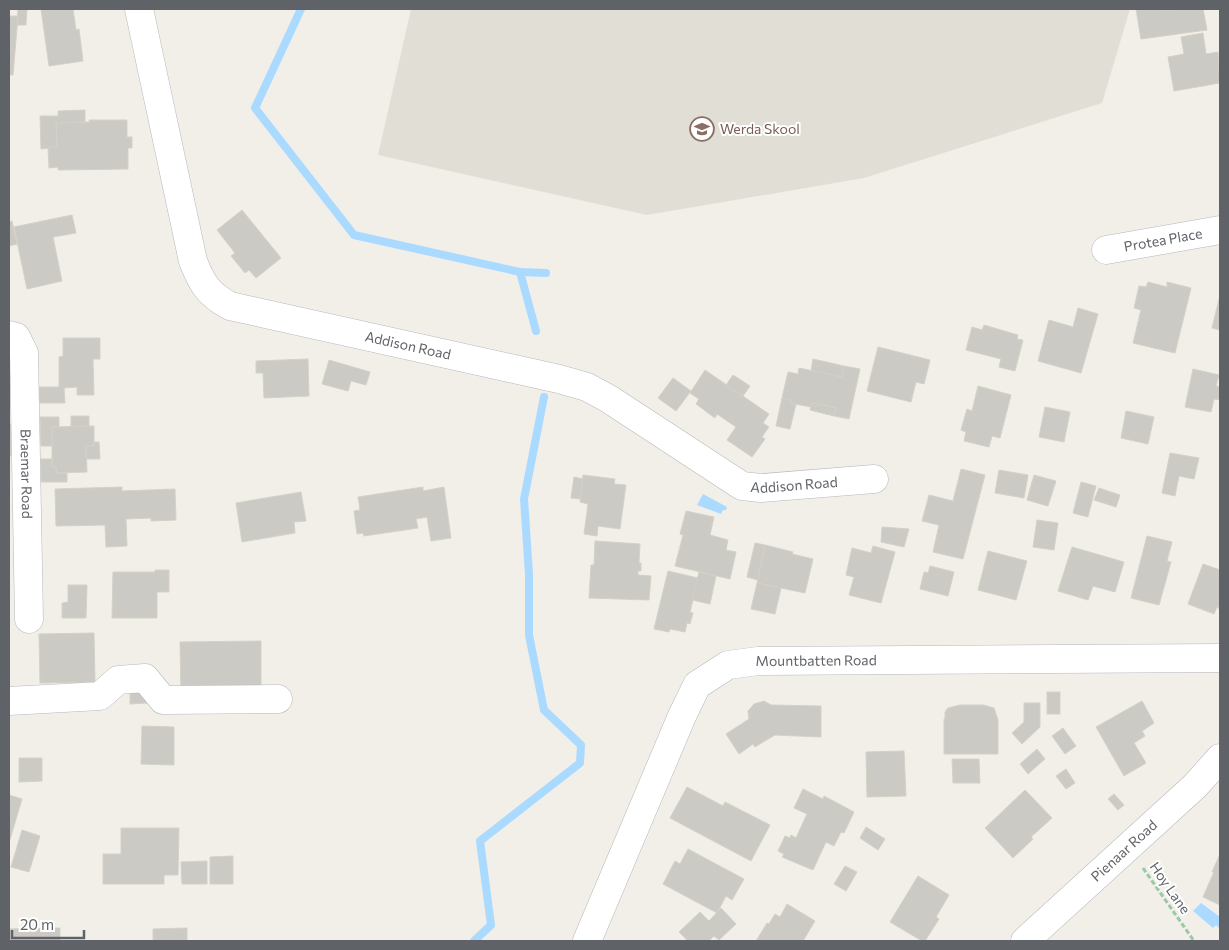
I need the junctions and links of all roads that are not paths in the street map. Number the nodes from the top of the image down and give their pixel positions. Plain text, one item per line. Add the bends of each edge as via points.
1 (139, 9) edge
2 (1220, 230) edge
3 (1106, 250) dead end
4 (9, 335) edge
5 (874, 479) dead end
6 (29, 619) dead end
7 (1220, 658) edge
8 (278, 698) dead end
9 (9, 701) edge
10 (1220, 758) edge
11 (587, 941) edge
12 (1025, 941) edge

1 - 5 street, Addison Road via 193,262 206,289 217,299 230,306 587,387 742,486 761,488
2 - 3 street, Protea Place
4 - 6 street, Braemar Road via 16,337 24,353
7 - 11 street, Mountbatten Road via 758,661 728,665 697,685
8 - 9 street via 163,700 145,678 118,680 100,696
10 - 12 street, Pienaar Road via 1195,786

